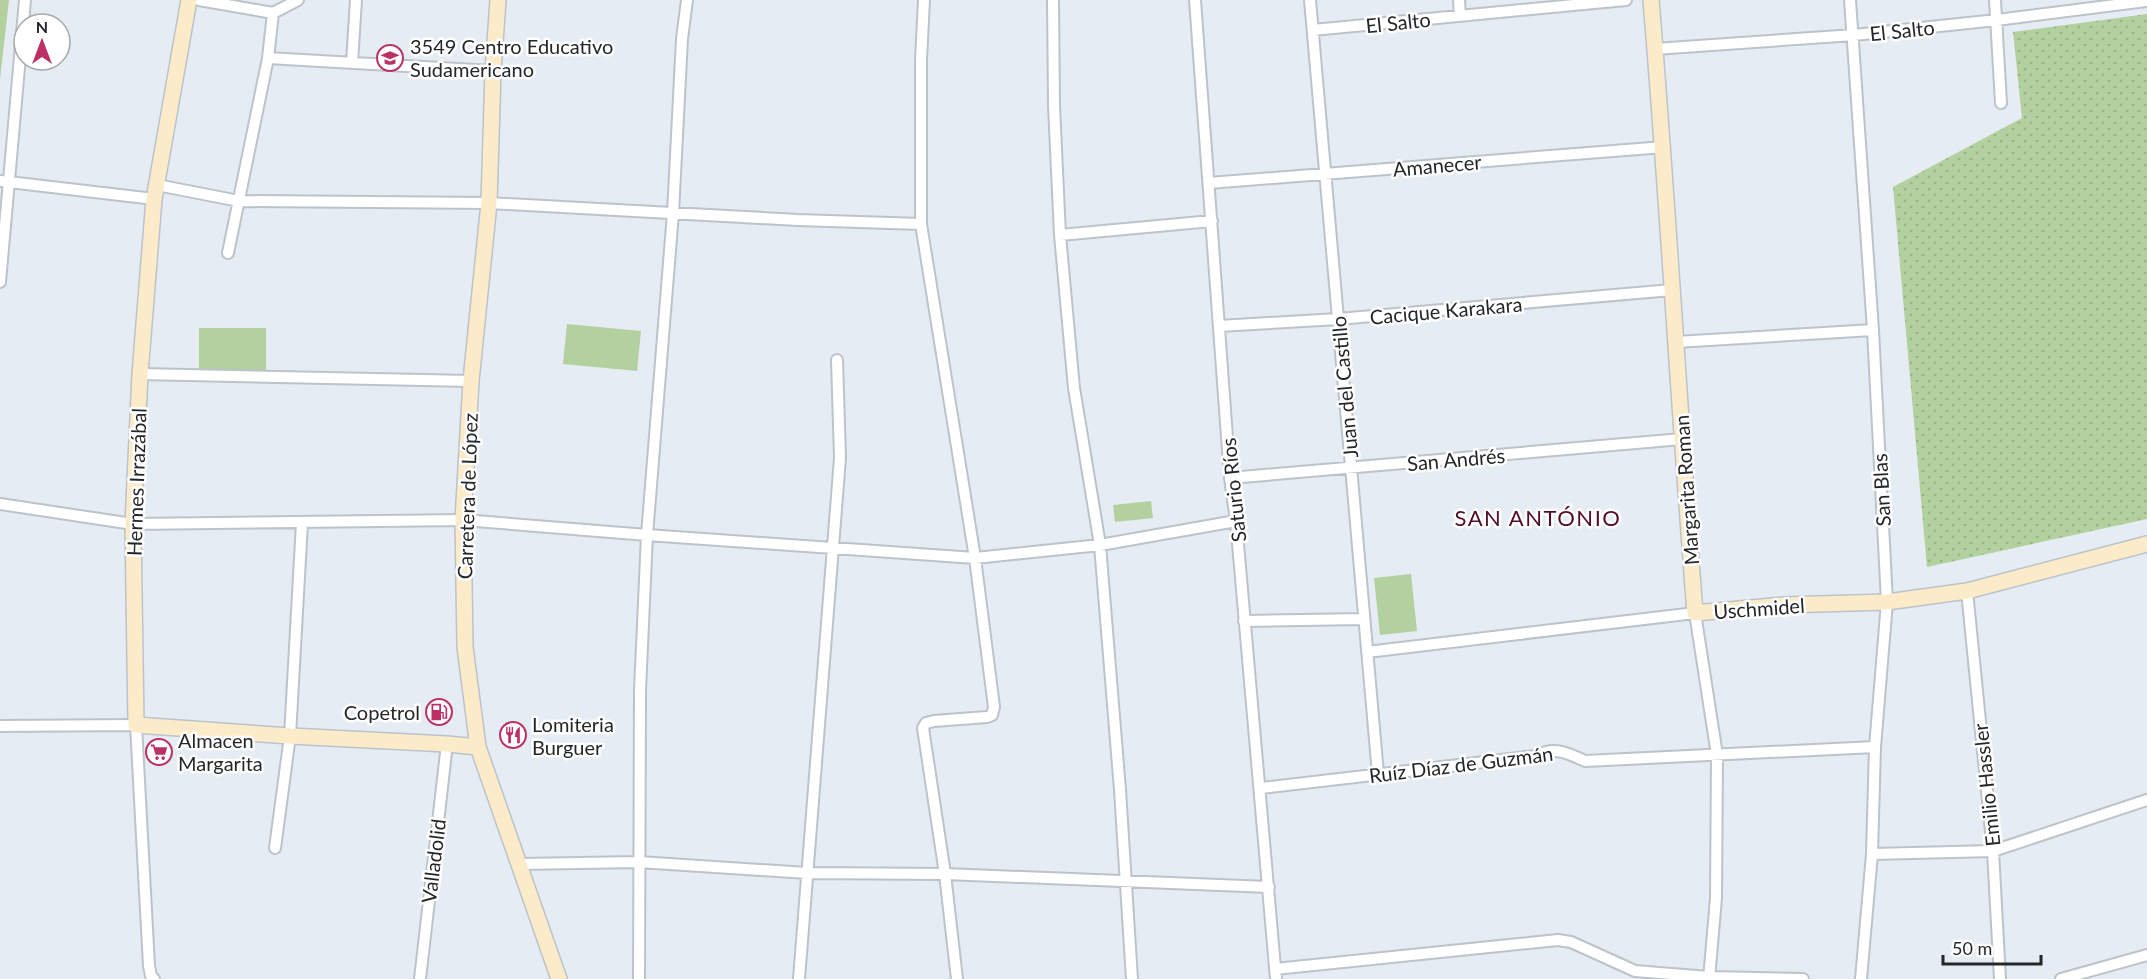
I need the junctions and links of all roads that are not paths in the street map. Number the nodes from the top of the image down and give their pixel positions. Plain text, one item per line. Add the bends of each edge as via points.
1 (25, 0) edge
2 (189, 0) edge
3 (199, 0) edge
4 (298, 0) edge
5 (356, 0) edge
6 (498, 0) edge
7 (687, 0) edge
8 (924, 0) edge
9 (1053, 0) edge
10 (1195, 0) edge
11 (1310, 0) edge
12 (1459, 0) edge
13 (1626, 0) edge
14 (1651, 0) edge
15 (1850, 0) edge
16 (1995, 0) edge
17 (2147, 1) edge
18 (273, 13) junction
19 (1460, 16) junction
20 (1997, 20) junction
21 (1313, 30) junction
22 (1854, 35) junction
23 (1655, 49) junction
24 (268, 58) junction
25 (352, 63) junction
26 (493, 70) junction
27 (2001, 103) dead end
28 (1664, 147) junction
29 (1325, 174) junction
30 (4, 181) edge
31 (1209, 183) junction
32 (155, 192) junction
33 (239, 201) junction
34 (489, 203) junction
35 (673, 213) junction
36 (1212, 221) junction
37 (921, 224) junction
38 (1060, 235) junction
39 (228, 253) dead end
40 (0, 282) edge
41 (1672, 290) junction
42 (1338, 319) junction
43 (1219, 326) junction
44 (1873, 330) junction
45 (1676, 342) junction
46 (837, 360) dead end
47 (140, 374) junction
48 (471, 381) junction
49 (1682, 439) junction
50 (1351, 467) junction
51 (1230, 478) junction
52 (0, 504) edge
53 (463, 520) junction
54 (1236, 522) junction
55 (302, 523) junction
56 (132, 524) junction
57 (647, 535) junction
58 (1100, 544) junction
59 (2147, 544) edge
60 (833, 548) junction
61 (975, 558) junction
62 (1967, 591) junction
63 (1887, 602) junction
64 (1695, 613) junction
65 (1364, 619) junction
66 (1244, 621) junction
67 (1367, 651) junction
68 (136, 725) junction
69 (0, 726) edge
70 (290, 736) junction
71 (447, 744) junction
72 (478, 747) junction
73 (1875, 747) junction
74 (1717, 755) junction
75 (1378, 774) junction
76 (1261, 788) junction
77 (2147, 800) edge
78 (275, 848) dead end
79 (1993, 850) junction
80 (1872, 854) junction
81 (639, 862) junction
82 (519, 864) junction
83 (807, 873) junction
84 (945, 874) junction
85 (1126, 880) junction
86 (1269, 887) junction
87 (2147, 955) edge
88 (1276, 974) edge
89 (1709, 978) edge
90 (154, 979) edge
91 (420, 979) edge
92 (559, 979) edge
93 (639, 979) edge
94 (799, 979) edge
95 (957, 979) edge
96 (1132, 979) edge
97 (1803, 979) edge
98 (1861, 979) edge
99 (2000, 979) edge
100 (2061, 979) edge

1 - 30 street
2 - 32 street, Hermes Irrazábal
3 - 18 street
4 - 18 street
5 - 25 street
6 - 26 street, Carretera de López
7 - 35 street
8 - 37 street
9 - 38 street
10 - 31 street, Saturio Ríos
11 - 21 street, Juan del Castillo
12 - 19 street
13 - 19 street, El Salto
14 - 23 street, Margarita Roman
15 - 22 street, San Blas
16 - 20 street
17 - 20 street, El Salto
18 - 24 street
19 - 21 street, El Salto
20 - 22 street, El Salto
20 - 27 street
21 - 29 street, Juan del Castillo
22 - 23 street, El Salto
22 - 44 street, San Blas
23 - 28 street, Margarita Roman
24 - 25 street
24 - 33 street
25 - 26 street
26 - 34 street, Carretera de López
28 - 29 street, Amanecer
28 - 41 street, Margarita Roman
29 - 31 street, Amanecer
29 - 42 street, Juan del Castillo
30 - 32 street
30 - 40 street
31 - 36 street, Saturio Ríos
32 - 33 street
32 - 47 street, Hermes Irrazábal
33 - 34 street
33 - 39 street
34 - 35 street
34 - 48 street, Carretera de López
35 - 37 street
35 - 57 street
36 - 38 street
36 - 43 street, Saturio Ríos
37 - 61 street
38 - 58 street via 1074,388
41 - 42 street, Cacique Karakara
41 - 45 street, Margarita Roman
42 - 43 street, Cacique Karakara
42 - 50 street, Juan del Castillo
43 - 51 street, Saturio Ríos
44 - 45 street
44 - 63 street, San Blas
45 - 49 street, Margarita Roman
46 - 60 street via 840,458
47 - 48 street
47 - 56 street, Hermes Irrazábal
48 - 53 street, Carretera de López
49 - 50 street, San Andrés
49 - 64 street, Margarita Roman
50 - 51 street, San Andrés
50 - 65 street, Juan del Castillo
51 - 54 street, Saturio Ríos
52 - 56 street
53 - 55 street
53 - 57 street
53 - 72 street, Carretera de López via 465,647
54 - 58 street
54 - 66 street, Saturio Ríos
55 - 56 street
55 - 70 street
56 - 68 street, Hermes Irrazábal
57 - 60 street
57 - 81 street via 640,690
58 - 61 street
58 - 85 street
59 - 62 street, Uschmidel
60 - 61 street
60 - 83 street
61 - 84 street via 992,715 934,721 923,728
62 - 63 street, Uschmidel
62 - 79 street, Emilio Hassler
63 - 64 street, Uschmidel
63 - 73 street, San Blas
64 - 67 street, Uschmidel
64 - 74 street, Margarita Roman
65 - 66 street
65 - 67 street, Juan del Castillo
66 - 76 street, Saturio Ríos
67 - 75 street, Juan del Castillo
68 - 69 street
68 - 70 street
68 - 90 street, Hermes Irrazábal via 149,966
70 - 71 street
70 - 78 street
71 - 72 street
71 - 91 street, Valladolid
72 - 82 street, Carretera de López
73 - 74 street, Ruíz Díaz de Guzmán
73 - 80 street, San Blas
74 - 75 street, Ruíz Díaz de Guzmán via 1585,761 1553,750 1536,756
74 - 89 street, Margarita Roman via 1716,898
75 - 76 street, Ruíz Díaz de Guzmán
76 - 86 street, Saturio Ríos
77 - 79 street
79 - 80 street
79 - 99 street, Emilio Hassler
80 - 98 street, San Blas
81 - 82 street
81 - 83 street
81 - 93 street
82 - 92 street, Carretera de López
83 - 84 street
83 - 94 street
84 - 85 street
84 - 95 street
85 - 86 street
85 - 96 street
86 - 88 street, Saturio Ríos
87 - 100 street
88 - 89 street via 1558,940 1635,971
89 - 97 street

